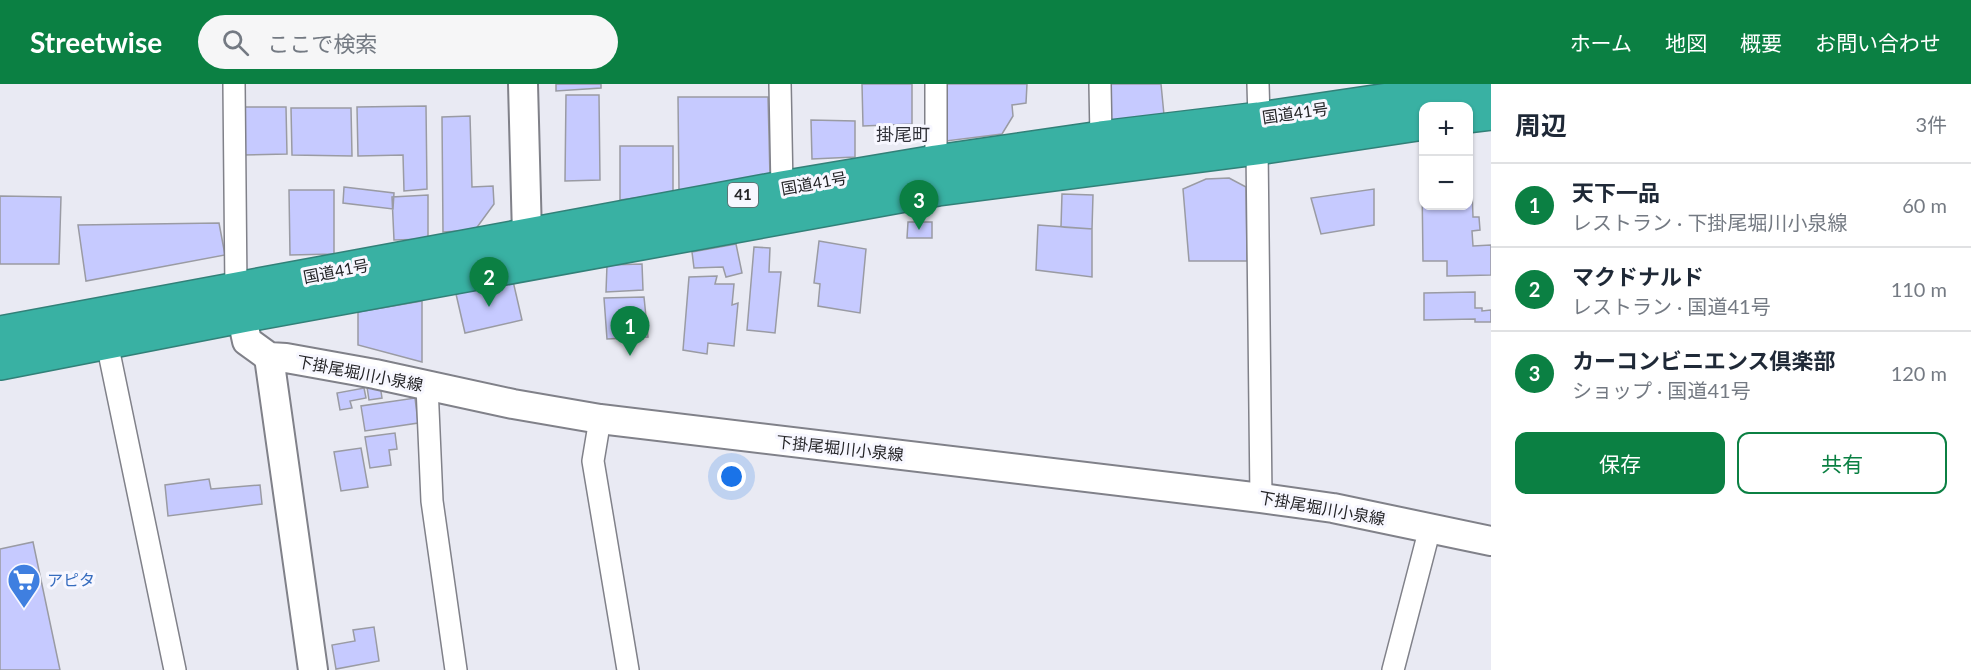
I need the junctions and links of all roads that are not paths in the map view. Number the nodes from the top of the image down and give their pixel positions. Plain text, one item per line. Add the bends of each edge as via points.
1 (234, 84) edge
2 (523, 84) edge
3 (780, 84) edge
4 (936, 84) edge
5 (1100, 84) edge
6 (1258, 84) edge
7 (1491, 85) edge
8 (1491, 112) edge
9 (1473, 115) edge
10 (1419, 123) edge
11 (1258, 134) junction
12 (1101, 138) junction
13 (936, 162) junction
14 (782, 188) junction
15 (529, 249) junction
16 (239, 303) junction
17 (0, 333) edge
18 (107, 343) junction
19 (268, 357) junction
20 (0, 363) edge
21 (427, 386) junction
22 (600, 418) junction
23 (1261, 498) junction
24 (1430, 528) junction
25 (1491, 541) edge
26 (175, 670) edge
27 (313, 670) edge
28 (456, 670) edge
29 (628, 670) edge
30 (1393, 670) edge

1 - 16 street
2 - 15 main road
3 - 14 street
4 - 13 street
5 - 12 street
6 - 11 street
7 - 11 highway, 国道41号 / 41
8 - 9 highway
10 - 11 highway, 国道41号 / 41
11 - 12 highway, 国道41号 / 41
11 - 15 highway, 国道41号 / 41 via 938,189
11 - 23 street
12 - 13 highway, 国道41号 / 41
13 - 14 highway, 国道41号 / 41
14 - 15 highway, 国道41号 / 41
15 - 16 highway, 国道41号 / 41
16 - 17 highway, 国道41号 / 41
16 - 18 highway, 国道41号 / 41
16 - 19 main road via 247,340
18 - 20 highway, 国道41号 / 41
18 - 26 street
19 - 21 main road, 下掛尾堀川小泉線 via 325,364
19 - 27 main road
21 - 22 main road, 下掛尾堀川小泉線
21 - 28 street via 432,501
22 - 23 main road, 下掛尾堀川小泉線
22 - 29 street via 593,461
23 - 24 main road, 下掛尾堀川小泉線
24 - 25 main road, 下掛尾堀川小泉線
24 - 30 street

